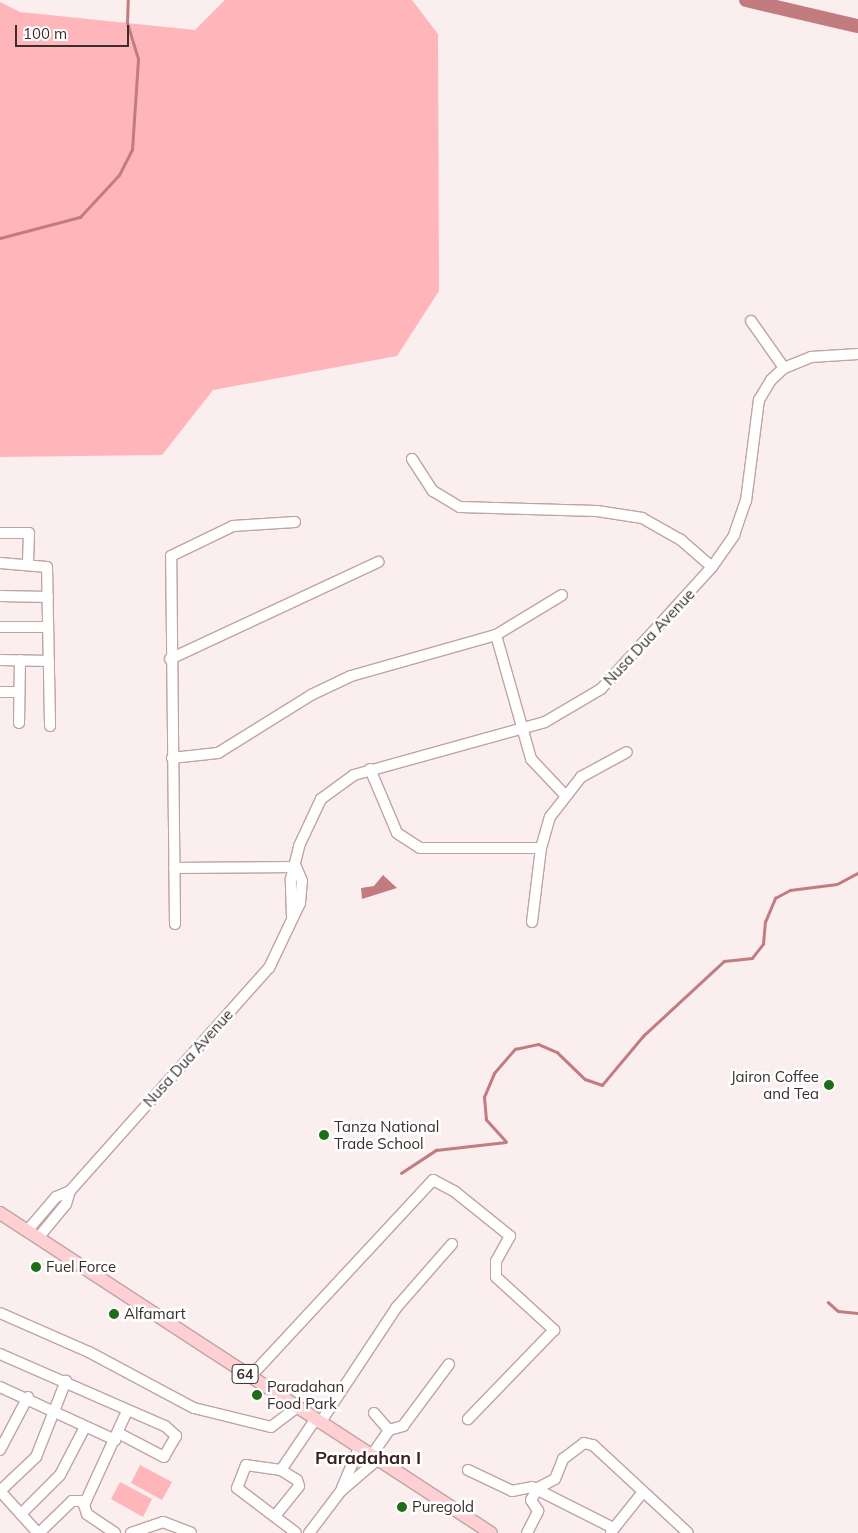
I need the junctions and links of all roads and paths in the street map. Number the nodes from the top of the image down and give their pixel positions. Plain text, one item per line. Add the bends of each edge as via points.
1 (751, 321) dead end
2 (858, 354) edge
3 (784, 368) junction
4 (412, 459) dead end
5 (295, 522) dead end
6 (0, 533) edge
7 (378, 562) dead end
8 (0, 563) edge
9 (28, 564) junction
10 (712, 567) junction
11 (562, 595) dead end
12 (0, 596) edge
13 (48, 597) junction
14 (0, 627) edge
15 (48, 627) junction
16 (496, 635) junction
17 (170, 659) junction
18 (0, 660) edge
19 (20, 660) junction
20 (49, 661) junction
21 (0, 692) edge
22 (20, 692) junction
23 (20, 723) dead end
24 (50, 726) dead end
25 (521, 729) junction
26 (627, 752) dead end
27 (172, 758) junction
28 (370, 769) junction
29 (564, 794) junction
30 (541, 848) junction
31 (296, 867) junction
32 (174, 868) junction
33 (532, 922) dead end
34 (175, 924) dead end
35 (0, 1213) edge
36 (33, 1234) junction
37 (452, 1244) dead end
38 (0, 1313) edge
39 (0, 1354) edge
40 (449, 1364) dead end
41 (250, 1377) junction
42 (66, 1380) junction
43 (0, 1387) edge
44 (28, 1397) junction
45 (296, 1408) junction
46 (54, 1410) junction
47 (127, 1411) junction
48 (374, 1413) dead end
49 (468, 1419) dead end
50 (317, 1421) junction
51 (85, 1427) junction
52 (389, 1430) junction
53 (116, 1436) junction
54 (358, 1448) junction
55 (0, 1450) edge
56 (374, 1458) junction
57 (281, 1470) junction
58 (468, 1470) dead end
59 (536, 1490) junction
60 (0, 1491) edge
61 (341, 1491) junction
62 (643, 1492) junction
63 (86, 1501) junction
64 (21, 1514) junction
65 (275, 1516) junction
66 (612, 1531) edge
67 (38, 1533) edge
68 (115, 1533) edge
69 (132, 1533) edge
70 (191, 1533) edge
71 (296, 1533) edge
72 (309, 1533) edge
73 (491, 1533) edge
74 (527, 1533) edge
75 (688, 1533) edge

1 - 3 street
2 - 3 street, Nusa Dua Avenue via 811,357
3 - 10 street, Nusa Dua Avenue via 759,400 746,501 734,535
4 - 10 street via 433,491 460,507 597,511 642,518 681,540
5 - 17 street via 233,526 171,556
6 - 9 street via 29,533
7 - 17 street
8 - 9 street
9 - 13 street via 46,565
10 - 25 street, Nusa Dua Avenue via 601,689 564,714
11 - 16 street
12 - 13 street
13 - 15 street
14 - 15 street
15 - 20 street
16 - 25 street
16 - 27 street via 351,676 311,695 218,753
17 - 27 street
18 - 19 street
19 - 20 street
19 - 22 street
20 - 24 street
21 - 22 street
22 - 23 street
25 - 28 street, Nusa Dua Avenue
25 - 29 street via 537,770
26 - 29 street via 592,768
27 - 32 street
28 - 30 street via 397,833 420,848
28 - 31 street, Nusa Dua Avenue via 343,780 321,800 303,831
29 - 30 street via 550,817
30 - 33 street
31 - 32 street
31 - 36 street, Nusa Dua Avenue via 288,902 292,916 269,968 70,1192 56,1198
32 - 34 street
35 - 36 main road, 64
36 - 41 main road, 64
37 - 50 street via 387,1322
38 - 45 street via 88,1352 194,1408 272,1427
39 - 42 street
40 - 52 street via 402,1426
41 - 45 main road, 64
41 - 49 street via 433,1180 454,1191 510,1236 496,1260 496,1277 554,1330
42 - 46 street
42 - 47 street
43 - 44 street
44 - 46 street
44 - 55 street
45 - 50 main road, 64
46 - 51 street
46 - 60 street via 36,1457
47 - 53 street
47 - 53 street via 172,1430 176,1436 173,1444 164,1457
48 - 52 street
50 - 54 main road, 64
50 - 57 street
51 - 53 street
51 - 64 street via 60,1474
52 - 56 street
53 - 63 street
54 - 56 main road, 64
54 - 61 street
56 - 61 street
56 - 73 main road, 64
57 - 65 street via 298,1486
57 - 65 street via 246,1465 237,1488
58 - 59 street via 512,1491 529,1486
59 - 62 street via 555,1479 563,1460 584,1443 593,1446
59 - 66 street
59 - 74 street via 531,1500 538,1512
60 - 64 street
61 - 72 street
62 - 66 street
62 - 75 street
63 - 67 street via 72,1501
63 - 68 street via 87,1514
64 - 67 street
65 - 71 street
69 - 70 street via 163,1522

